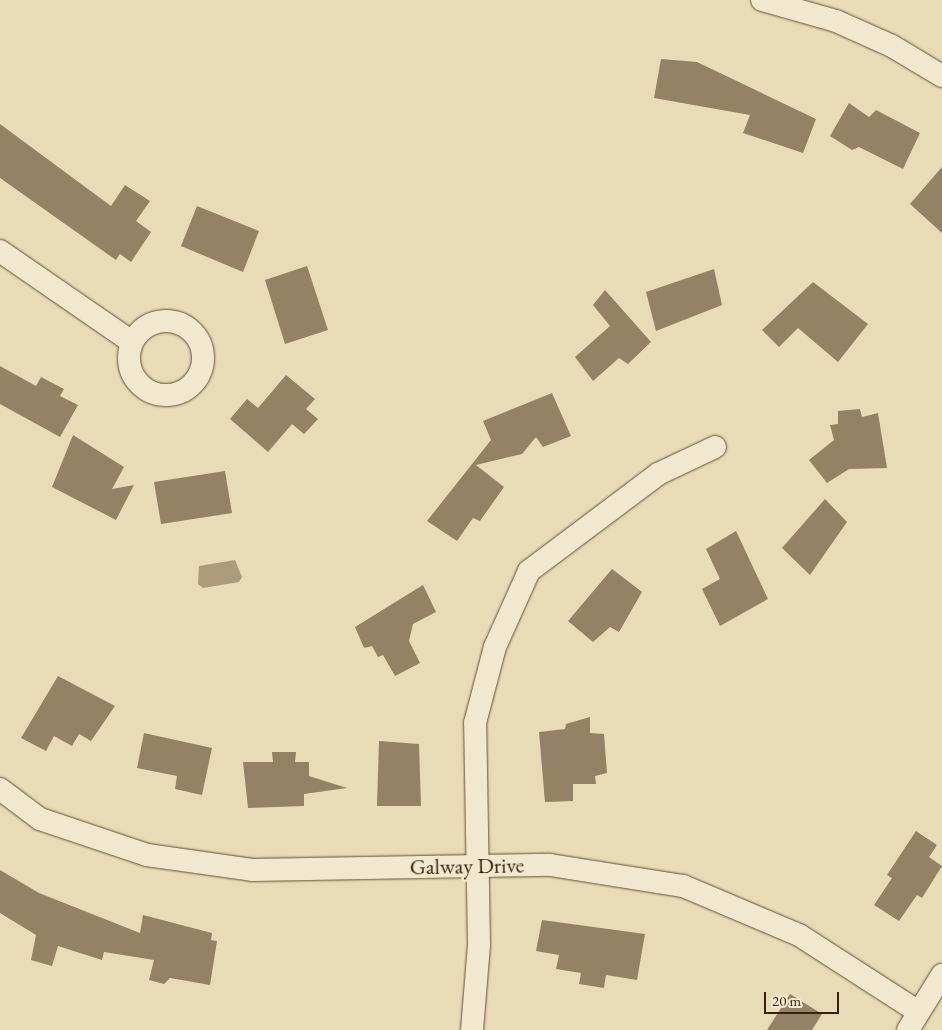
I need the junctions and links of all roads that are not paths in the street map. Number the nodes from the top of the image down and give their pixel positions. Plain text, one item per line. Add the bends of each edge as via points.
1 (762, 0) edge
2 (942, 76) edge
3 (0, 251) edge
4 (132, 342) dead end
5 (715, 447) dead end
6 (0, 789) edge
7 (476, 866) junction
8 (942, 975) edge
9 (913, 1020) edge
10 (472, 1030) edge

1 - 2 street via 836,21 892,46
3 - 4 street
5 - 7 street via 658,474 529,571 495,647 475,722
6 - 7 street, Galway Drive via 40,819 147,855 252,870
7 - 9 street, Galway Drive via 550,865 683,886 799,935
7 - 10 street via 480,944
8 - 9 street

